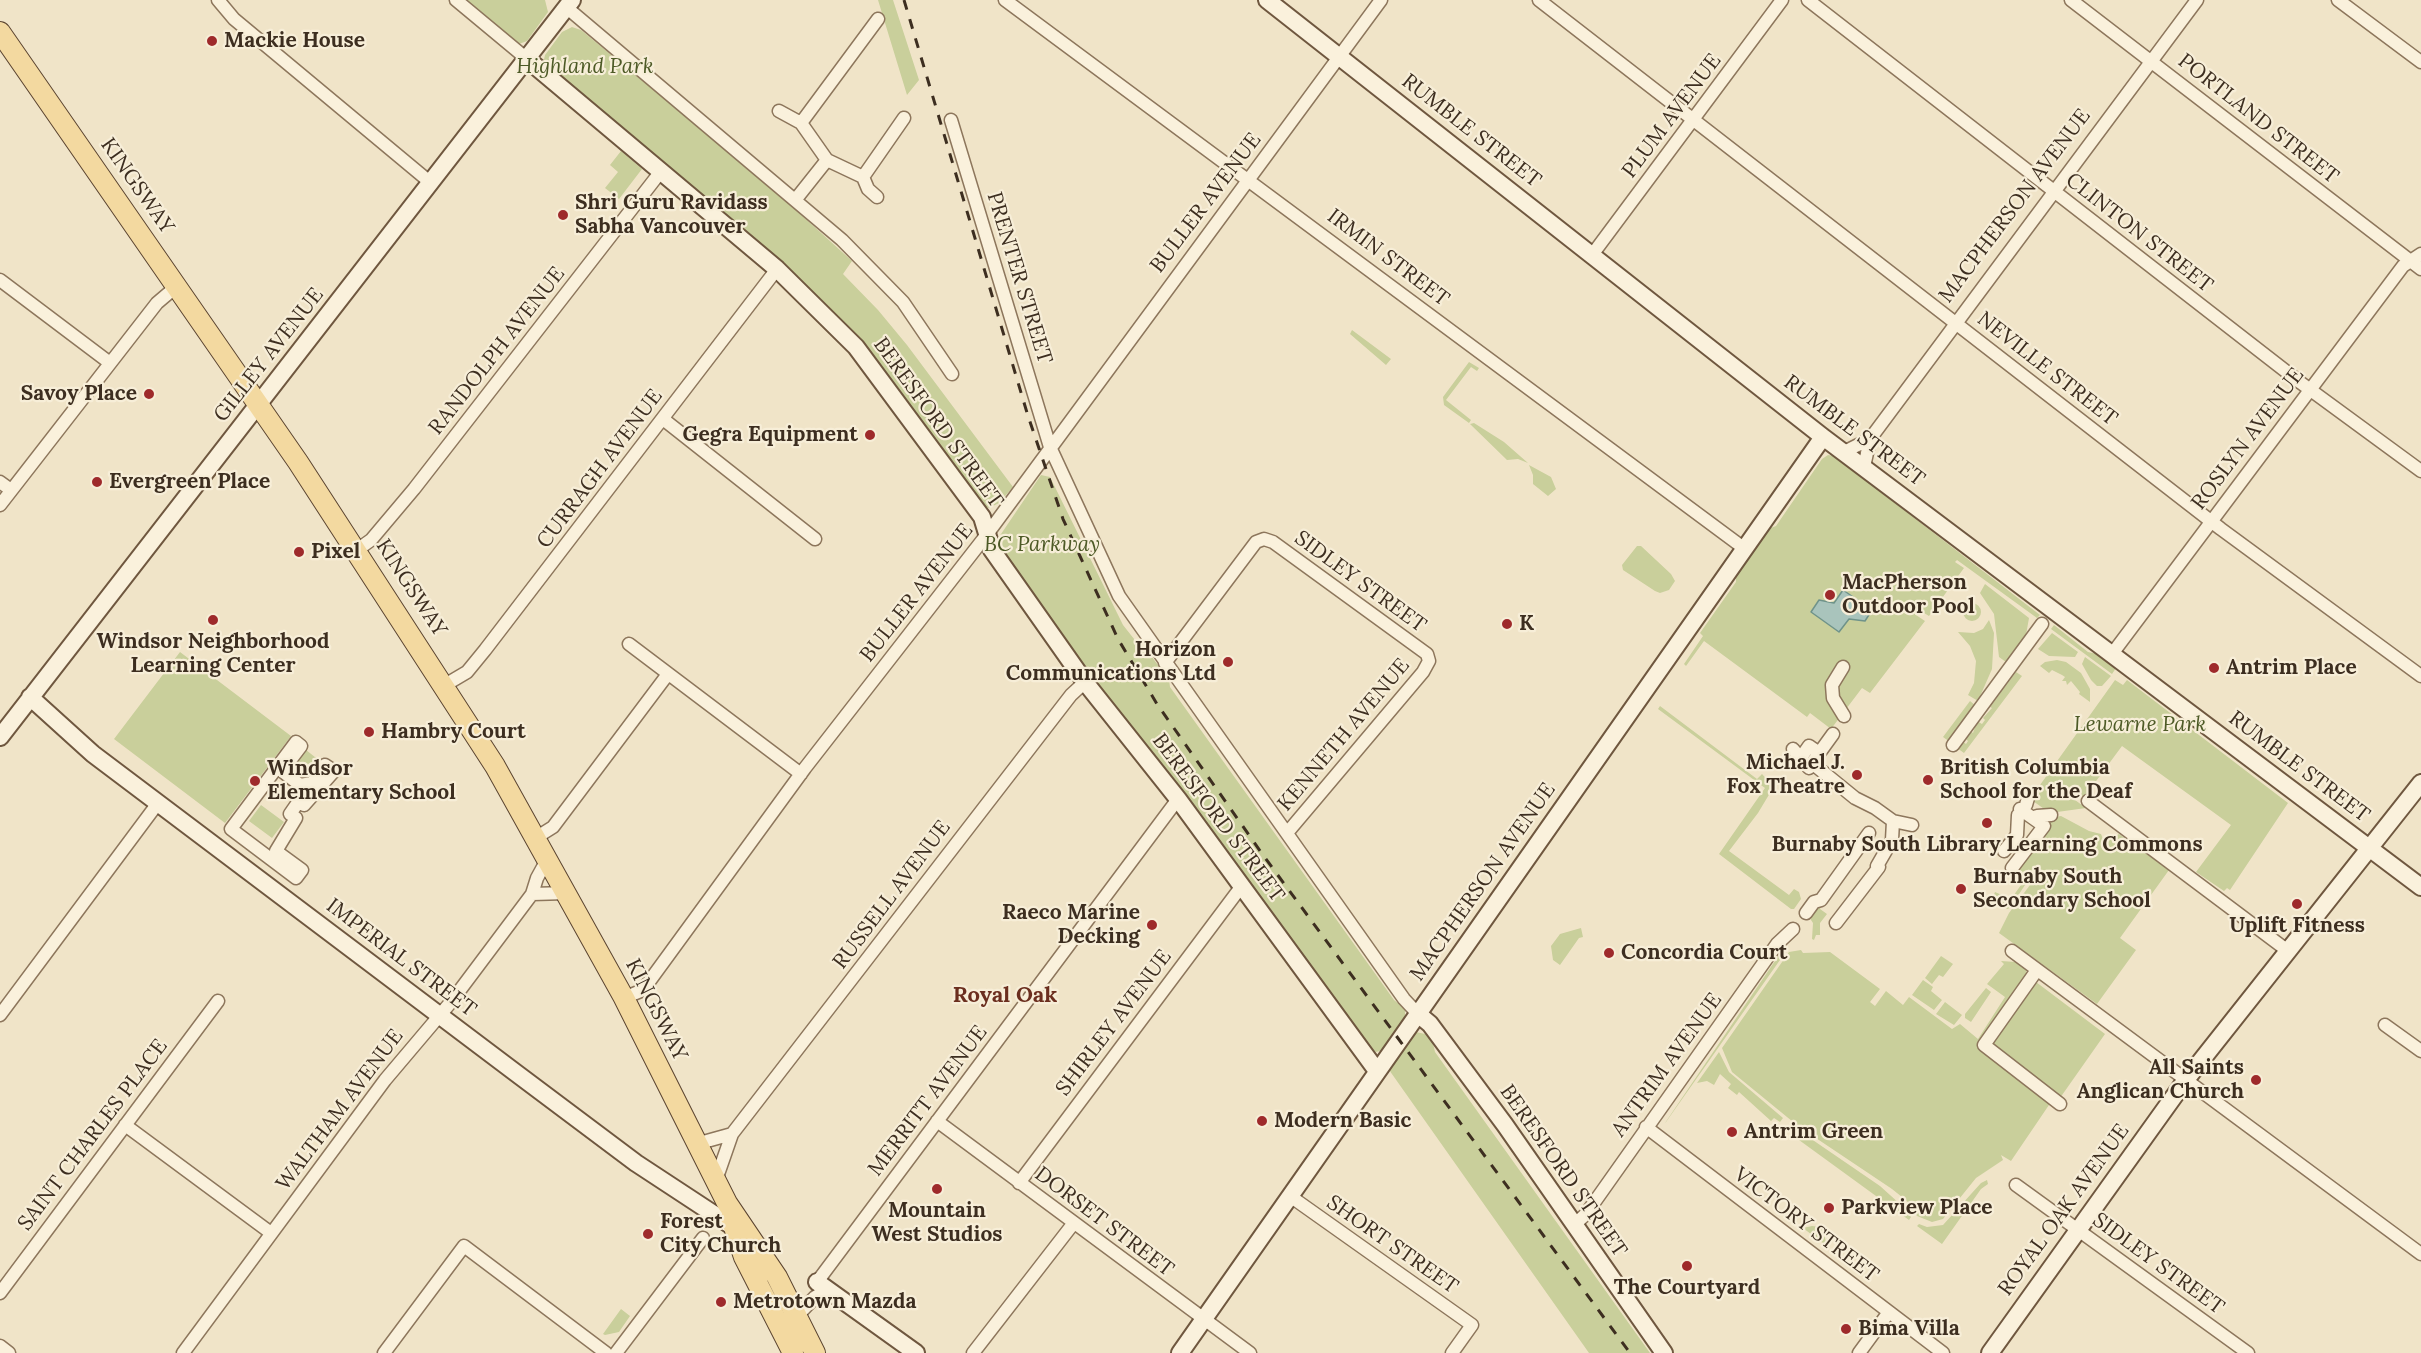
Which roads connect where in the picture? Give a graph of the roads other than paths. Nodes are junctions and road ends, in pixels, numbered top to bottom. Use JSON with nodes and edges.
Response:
{"nodes":[{"id":1,"x":218,"y":0,"type":"edge"},
{"id":2,"x":456,"y":0,"type":"edge"},
{"id":3,"x":1005,"y":0,"type":"edge"},
{"id":4,"x":1267,"y":0,"type":"edge"},
{"id":5,"x":1381,"y":0,"type":"edge"},
{"id":6,"x":1539,"y":0,"type":"edge"},
{"id":7,"x":1782,"y":0,"type":"edge"},
{"id":8,"x":1808,"y":0,"type":"edge"},
{"id":9,"x":2071,"y":0,"type":"edge"},
{"id":10,"x":2198,"y":0,"type":"edge"},
{"id":11,"x":2338,"y":0,"type":"edge"},
{"id":12,"x":566,"y":2,"type":"edge"},
{"id":13,"x":878,"y":19,"type":"dead end"},
{"id":14,"x":0,"y":32,"type":"edge"},
{"id":15,"x":1339,"y":57,"type":"junction"},
{"id":16,"x":527,"y":59,"type":"junction"},
{"id":17,"x":2150,"y":61,"type":"junction"},
{"id":18,"x":2421,"y":62,"type":"edge"},
{"id":19,"x":778,"y":111,"type":"dead end"},
{"id":20,"x":904,"y":118,"type":"dead end"},
{"id":21,"x":951,"y":120,"type":"dead end"},
{"id":22,"x":1693,"y":120,"type":"junction"},
{"id":23,"x":801,"y":123,"type":"junction"},
{"id":24,"x":826,"y":160,"type":"junction"},
{"id":25,"x":662,"y":170,"type":"junction"},
{"id":26,"x":863,"y":177,"type":"junction"},
{"id":27,"x":1248,"y":178,"type":"junction"},
{"id":28,"x":431,"y":183,"type":"junction"},
{"id":29,"x":2054,"y":192,"type":"junction"},
{"id":30,"x":877,"y":197,"type":"dead end"},
{"id":31,"x":796,"y":199,"type":"junction"},
{"id":32,"x":1592,"y":255,"type":"junction"},
{"id":33,"x":2418,"y":261,"type":"edge"},
{"id":34,"x":777,"y":269,"type":"junction"},
{"id":35,"x":0,"y":280,"type":"edge"},
{"id":36,"x":177,"y":286,"type":"junction"},
{"id":37,"x":1956,"y":323,"type":"junction"},
{"id":38,"x":110,"y":363,"type":"junction"},
{"id":39,"x":952,"y":374,"type":"dead end"},
{"id":40,"x":2309,"y":389,"type":"junction"},
{"id":41,"x":260,"y":405,"type":"junction"},
{"id":42,"x":663,"y":419,"type":"junction"},
{"id":43,"x":1823,"y":437,"type":"junction"},
{"id":44,"x":1870,"y":439,"type":"junction"},
{"id":45,"x":1050,"y":447,"type":"junction"},
{"id":46,"x":1844,"y":452,"type":"junction"},
{"id":47,"x":1864,"y":467,"type":"junction"},
{"id":48,"x":2421,"y":471,"type":"edge"},
{"id":49,"x":0,"y":482,"type":"edge"},
{"id":50,"x":11,"y":490,"type":"junction"},
{"id":51,"x":0,"y":505,"type":"edge"},
{"id":52,"x":2210,"y":521,"type":"junction"},
{"id":53,"x":988,"y":533,"type":"junction"},
{"id":54,"x":815,"y":539,"type":"dead end"},
{"id":55,"x":1745,"y":549,"type":"junction"},
{"id":56,"x":357,"y":550,"type":"junction"},
{"id":57,"x":2042,"y":624,"type":"dead end"},
{"id":58,"x":629,"y":644,"type":"dead end"},
{"id":59,"x":2112,"y":654,"type":"junction"},
{"id":60,"x":1429,"y":661,"type":"joint"},
{"id":61,"x":1165,"y":663,"type":"junction"},
{"id":62,"x":1843,"y":667,"type":"dead end"},
{"id":63,"x":668,"y":674,"type":"junction"},
{"id":64,"x":2421,"y":676,"type":"edge"},
{"id":65,"x":1085,"y":682,"type":"junction"},
{"id":66,"x":445,"y":685,"type":"junction"},
{"id":67,"x":30,"y":697,"type":"junction"},
{"id":68,"x":1845,"y":716,"type":"dead end"},
{"id":69,"x":1833,"y":734,"type":"dead end"},
{"id":70,"x":0,"y":737,"type":"edge"},
{"id":71,"x":1953,"y":745,"type":"dead end"},
{"id":72,"x":801,"y":774,"type":"junction"},
{"id":73,"x":2421,"y":783,"type":"edge"},
{"id":74,"x":1178,"y":799,"type":"junction"},
{"id":75,"x":2088,"y":801,"type":"dead end"},
{"id":76,"x":158,"y":803,"type":"junction"},
{"id":77,"x":2051,"y":815,"type":"dead end"},
{"id":78,"x":2035,"y":819,"type":"junction"},
{"id":79,"x":231,"y":829,"type":"joint"},
{"id":80,"x":1287,"y":833,"type":"junction"},
{"id":81,"x":1869,"y":833,"type":"dead end"},
{"id":82,"x":537,"y":837,"type":"junction"},
{"id":83,"x":2021,"y":846,"type":"junction"},
{"id":84,"x":2370,"y":849,"type":"junction"},
{"id":85,"x":548,"y":858,"type":"junction"},
{"id":86,"x":2012,"y":868,"type":"dead end"},
{"id":87,"x":2421,"y":886,"type":"edge"},
{"id":88,"x":1241,"y":887,"type":"junction"},
{"id":89,"x":567,"y":893,"type":"junction"},
{"id":90,"x":532,"y":894,"type":"junction"},
{"id":91,"x":1806,"y":913,"type":"dead end"},
{"id":92,"x":1836,"y":923,"type":"dead end"},
{"id":93,"x":1793,"y":929,"type":"dead end"},
{"id":94,"x":2012,"y":951,"type":"dead end"},
{"id":95,"x":2288,"y":951,"type":"junction"},
{"id":96,"x":2037,"y":970,"type":"junction"},
{"id":97,"x":624,"y":998,"type":"junction"},
{"id":98,"x":218,"y":1001,"type":"dead end"},
{"id":99,"x":1418,"y":1014,"type":"junction"},
{"id":100,"x":0,"y":1015,"type":"edge"},
{"id":101,"x":440,"y":1015,"type":"junction"},
{"id":102,"x":2385,"y":1025,"type":"dead end"},
{"id":103,"x":2421,"y":1051,"type":"edge"},
{"id":104,"x":1377,"y":1071,"type":"junction"},
{"id":105,"x":2185,"y":1081,"type":"junction"},
{"id":106,"x":2061,"y":1104,"type":"dead end"},
{"id":107,"x":937,"y":1121,"type":"junction"},
{"id":108,"x":125,"y":1125,"type":"junction"},
{"id":109,"x":1646,"y":1127,"type":"junction"},
{"id":110,"x":732,"y":1134,"type":"junction"},
{"id":111,"x":696,"y":1144,"type":"junction"},
{"id":112,"x":716,"y":1180,"type":"junction"},
{"id":113,"x":1019,"y":1183,"type":"junction"},
{"id":114,"x":2016,"y":1185,"type":"dead end"},
{"id":115,"x":1290,"y":1196,"type":"junction"},
{"id":116,"x":728,"y":1203,"type":"junction"},
{"id":117,"x":1073,"y":1224,"type":"junction"},
{"id":118,"x":1574,"y":1225,"type":"junction"},
{"id":119,"x":734,"y":1227,"type":"junction"},
{"id":120,"x":2077,"y":1230,"type":"junction"},
{"id":121,"x":271,"y":1233,"type":"junction"},
{"id":122,"x":703,"y":1238,"type":"dead end"},
{"id":123,"x":755,"y":1241,"type":"junction"},
{"id":124,"x":2421,"y":1254,"type":"edge"},
{"id":125,"x":823,"y":1285,"type":"junction"},
{"id":126,"x":0,"y":1293,"type":"edge"},
{"id":127,"x":1889,"y":1312,"type":"junction"},
{"id":128,"x":797,"y":1316,"type":"junction"},
{"id":129,"x":1203,"y":1320,"type":"junction"},
{"id":130,"x":0,"y":1346,"type":"edge"},
{"id":131,"x":9,"y":1353,"type":"edge"},
{"id":132,"x":183,"y":1353,"type":"edge"},
{"id":133,"x":384,"y":1353,"type":"edge"},
{"id":134,"x":606,"y":1353,"type":"edge"},
{"id":135,"x":616,"y":1353,"type":"edge"},
{"id":136,"x":793,"y":1353,"type":"edge"},
{"id":137,"x":816,"y":1353,"type":"edge"},
{"id":138,"x":916,"y":1353,"type":"edge"},
{"id":139,"x":973,"y":1353,"type":"edge"},
{"id":140,"x":1180,"y":1353,"type":"edge"},
{"id":141,"x":1250,"y":1353,"type":"edge"},
{"id":142,"x":1452,"y":1353,"type":"edge"},
{"id":143,"x":1664,"y":1353,"type":"edge"},
{"id":144,"x":1859,"y":1353,"type":"edge"},
{"id":145,"x":1943,"y":1353,"type":"edge"},
{"id":146,"x":1989,"y":1353,"type":"edge"},
{"id":147,"x":2248,"y":1353,"type":"edge"}],
"edges":[{"from":1,"to":28,"type":"street"},
{"from":2,"to":16,"type":"street","name":"BERESFORD STREET"},
{"from":3,"to":27,"type":"street","name":"IRMIN STREET"},
{"from":4,"to":15,"type":"street","name":"RUMBLE STREET"},
{"from":5,"to":15,"type":"street","name":"BULLER AVENUE"},
{"from":6,"to":22,"type":"street","name":"NEVILLE STREET"},
{"from":7,"to":22,"type":"street","name":"PLUM AVENUE"},
{"from":8,"to":29,"type":"street","name":"CLINTON STREET"},
{"from":9,"to":17,"type":"street","name":"PORTLAND STREET"},
{"from":10,"to":17,"type":"street","name":"MACPHERSON AVENUE"},
{"from":11,"to":18,"type":"street"},
{"from":12,"to":16,"type":"street","name":"GILLEY AVENUE"},
{"from":12,"to":31,"type":"street","name":"BERESFORD STREET"},
{"from":13,"to":23,"type":"street"},
{"from":14,"to":36,"type":"main road","name":"KINGSWAY"},
{"from":15,"to":27,"type":"street","name":"BULLER AVENUE"},
{"from":15,"to":32,"type":"street","name":"RUMBLE STREET"},
{"from":16,"to":25,"type":"street","name":"BERESFORD STREET"},
{"from":16,"to":28,"type":"street","name":"GILLEY AVENUE"},
{"from":17,"to":29,"type":"street","name":"MACPHERSON AVENUE"},
{"from":17,"to":33,"type":"street","name":"PORTLAND STREET"},
{"from":19,"to":23,"type":"street"},
{"from":20,"to":26,"type":"street"},
{"from":21,"to":45,"type":"street","name":"PRENTER STREET"},
{"from":22,"to":32,"type":"street","name":"PLUM AVENUE"},
{"from":22,"to":37,"type":"street","name":"NEVILLE STREET"},
{"from":23,"to":24,"type":"street"},
{"from":24,"to":26,"type":"street"},
{"from":24,"to":31,"type":"street"},
{"from":25,"to":34,"type":"street","name":"BERESFORD STREET"},
{"from":25,"to":56,"type":"street","name":"RANDOLPH AVENUE"},
{"from":26,"to":30,"type":"street"},
{"from":27,"to":45,"type":"street","name":"BULLER AVENUE"},
{"from":27,"to":55,"type":"street","name":"IRMIN STREET"},
{"from":28,"to":41,"type":"street","name":"GILLEY AVENUE"},
{"from":29,"to":37,"type":"street","name":"MACPHERSON AVENUE"},
{"from":29,"to":40,"type":"street","name":"CLINTON STREET"},
{"from":31,"to":39,"type":"street","name":"BERESFORD STREET"},
{"from":32,"to":43,"type":"street","name":"RUMBLE STREET"},
{"from":33,"to":40,"type":"street","name":"ROSLYN AVENUE"},
{"from":34,"to":42,"type":"street","name":"CURRAGH AVENUE"},
{"from":34,"to":53,"type":"street","name":"BERESFORD STREET"},
{"from":35,"to":38,"type":"street"},
{"from":36,"to":38,"type":"street"},
{"from":36,"to":41,"type":"main road","name":"KINGSWAY"},
{"from":37,"to":44,"type":"street","name":"MACPHERSON AVENUE"},
{"from":37,"to":52,"type":"street","name":"NEVILLE STREET"},
{"from":38,"to":50,"type":"street"},
{"from":40,"to":48,"type":"street","name":"CLINTON STREET"},
{"from":40,"to":52,"type":"street","name":"ROSLYN AVENUE"},
{"from":41,"to":56,"type":"main road","name":"KINGSWAY"},
{"from":41,"to":67,"type":"street","name":"GILLEY AVENUE"},
{"from":42,"to":54,"type":"street"},
{"from":42,"to":66,"type":"street","name":"CURRAGH AVENUE"},
{"from":43,"to":46,"type":"street","name":"RUMBLE STREET"},
{"from":43,"to":55,"type":"street","name":"MACPHERSON AVENUE"},
{"from":44,"to":46,"type":"street","name":"MACPHERSON AVENUE"},
{"from":44,"to":47,"type":"street","name":"MACPHERSON AVENUE"},
{"from":45,"to":53,"type":"street","name":"BULLER AVENUE"},
{"from":45,"to":61,"type":"street","name":"BERESFORD STREET"},
{"from":46,"to":47,"type":"street","name":"RUMBLE STREET"},
{"from":47,"to":59,"type":"street","name":"RUMBLE STREET"},
{"from":49,"to":50,"type":"street"},
{"from":50,"to":51,"type":"street"},
{"from":52,"to":59,"type":"street","name":"ROSLYN AVENUE"},
{"from":52,"to":64,"type":"street","name":"NEVILLE STREET"},
{"from":53,"to":65,"type":"street","name":"BERESFORD STREET"},
{"from":53,"to":72,"type":"street","name":"BULLER AVENUE"},
{"from":55,"to":99,"type":"street","name":"MACPHERSON AVENUE"},
{"from":56,"to":66,"type":"main road","name":"KINGSWAY"},
{"from":57,"to":71,"type":"street"},
{"from":58,"to":63,"type":"street"},
{"from":59,"to":84,"type":"street","name":"RUMBLE STREET"},
{"from":60,"to":61,"type":"street","name":"SIDLEY STREET"},
{"from":60,"to":80,"type":"street","name":"KENNETH AVENUE"},
{"from":61,"to":80,"type":"street","name":"BERESFORD STREET"},
{"from":62,"to":68,"type":"street"},
{"from":63,"to":72,"type":"street"},
{"from":63,"to":82,"type":"street"},
{"from":65,"to":74,"type":"street","name":"BERESFORD STREET"},
{"from":65,"to":110,"type":"street","name":"RUSSELL AVENUE"},
{"from":66,"to":82,"type":"main road","name":"KINGSWAY"},
{"from":67,"to":70,"type":"street","name":"GILLEY AVENUE"},
{"from":67,"to":76,"type":"street","name":"IMPERIAL STREET"},
{"from":69,"to":92,"type":"street"},
{"from":72,"to":97,"type":"street","name":"BULLER AVENUE"},
{"from":73,"to":84,"type":"street","name":"ROYAL OAK AVENUE"},
{"from":74,"to":88,"type":"street","name":"BERESFORD STREET"},
{"from":74,"to":107,"type":"street","name":"MERRITT AVENUE"},
{"from":75,"to":95,"type":"street"},
{"from":76,"to":100,"type":"street"},
{"from":76,"to":101,"type":"street","name":"IMPERIAL STREET"},
{"from":77,"to":78,"type":"street"},
{"from":78,"to":83,"type":"street"},
{"from":78,"to":83,"type":"street"},
{"from":79,"to":79,"type":"street"},
{"from":80,"to":99,"type":"street","name":"BERESFORD STREET"},
{"from":81,"to":91,"type":"street"},
{"from":82,"to":85,"type":"main road","name":"KINGSWAY"},
{"from":83,"to":86,"type":"street"},
{"from":84,"to":87,"type":"street","name":"RUMBLE STREET"},
{"from":84,"to":95,"type":"street","name":"ROYAL OAK AVENUE"},
{"from":85,"to":89,"type":"main road","name":"KINGSWAY"},
{"from":85,"to":90,"type":"street","name":"WALTHAM AVENUE"},
{"from":88,"to":104,"type":"street","name":"BERESFORD STREET"},
{"from":88,"to":113,"type":"street","name":"SHIRLEY AVENUE"},
{"from":89,"to":90,"type":"street"},
{"from":89,"to":97,"type":"main road","name":"KINGSWAY"},
{"from":90,"to":101,"type":"street","name":"WALTHAM AVENUE"},
{"from":93,"to":109,"type":"street","name":"ANTRIM AVENUE"},
{"from":94,"to":96,"type":"street"},
{"from":95,"to":105,"type":"street","name":"ROYAL OAK AVENUE"},
{"from":96,"to":105,"type":"street"},
{"from":96,"to":106,"type":"street"},
{"from":97,"to":111,"type":"main road","name":"KINGSWAY"},
{"from":98,"to":108,"type":"street","name":"SAINT CHARLES PLACE"},
{"from":99,"to":104,"type":"street","name":"MACPHERSON AVENUE"},
{"from":99,"to":118,"type":"street","name":"BERESFORD STREET"},
{"from":101,"to":119,"type":"street","name":"IMPERIAL STREET"},
{"from":101,"to":121,"type":"street","name":"WALTHAM AVENUE"},
{"from":102,"to":103,"type":"street"},
{"from":104,"to":115,"type":"street","name":"MACPHERSON AVENUE"},
{"from":105,"to":120,"type":"street","name":"ROYAL OAK AVENUE"},
{"from":105,"to":124,"type":"street"},
{"from":107,"to":113,"type":"street","name":"DORSET STREET"},
{"from":107,"to":125,"type":"street","name":"MERRITT AVENUE"},
{"from":108,"to":121,"type":"street"},
{"from":108,"to":126,"type":"street","name":"SAINT CHARLES PLACE"},
{"from":109,"to":118,"type":"street","name":"ANTRIM AVENUE"},
{"from":109,"to":127,"type":"street","name":"VICTORY STREET"},
{"from":110,"to":111,"type":"street"},
{"from":110,"to":112,"type":"street","name":"RUSSELL AVENUE"},
{"from":111,"to":112,"type":"main road","name":"KINGSWAY"},
{"from":112,"to":116,"type":"main road","name":"KINGSWAY"},
{"from":113,"to":117,"type":"street","name":"DORSET STREET"},
{"from":114,"to":120,"type":"street","name":"SIDLEY STREET"},
{"from":115,"to":129,"type":"street","name":"MACPHERSON AVENUE"},
{"from":115,"to":142,"type":"street","name":"SHORT STREET"},
{"from":116,"to":119,"type":"main road","name":"KINGSWAY"},
{"from":116,"to":123,"type":"main road","name":"KINGSWAY"},
{"from":117,"to":129,"type":"street","name":"DORSET STREET"},
{"from":117,"to":139,"type":"street"},
{"from":118,"to":143,"type":"street","name":"BERESFORD STREET"},
{"from":119,"to":123,"type":"street","name":"IMPERIAL STREET"},
{"from":119,"to":136,"type":"main road","name":"KINGSWAY"},
{"from":120,"to":146,"type":"street","name":"ROYAL OAK AVENUE"},
{"from":120,"to":147,"type":"street","name":"SIDLEY STREET"},
{"from":121,"to":132,"type":"street","name":"WALTHAM AVENUE"},
{"from":122,"to":135,"type":"street"},
{"from":123,"to":128,"type":"main road","name":"KINGSWAY"},
{"from":125,"to":128,"type":"street","name":"MERRITT AVENUE"},
{"from":125,"to":138,"type":"street"},
{"from":127,"to":144,"type":"street"},
{"from":127,"to":145,"type":"street","name":"VICTORY STREET"},
{"from":128,"to":137,"type":"main road","name":"KINGSWAY"},
{"from":129,"to":140,"type":"street","name":"MACPHERSON AVENUE"},
{"from":129,"to":141,"type":"street","name":"DORSET STREET"},
{"from":130,"to":131,"type":"street"},
{"from":133,"to":134,"type":"street"}]}
